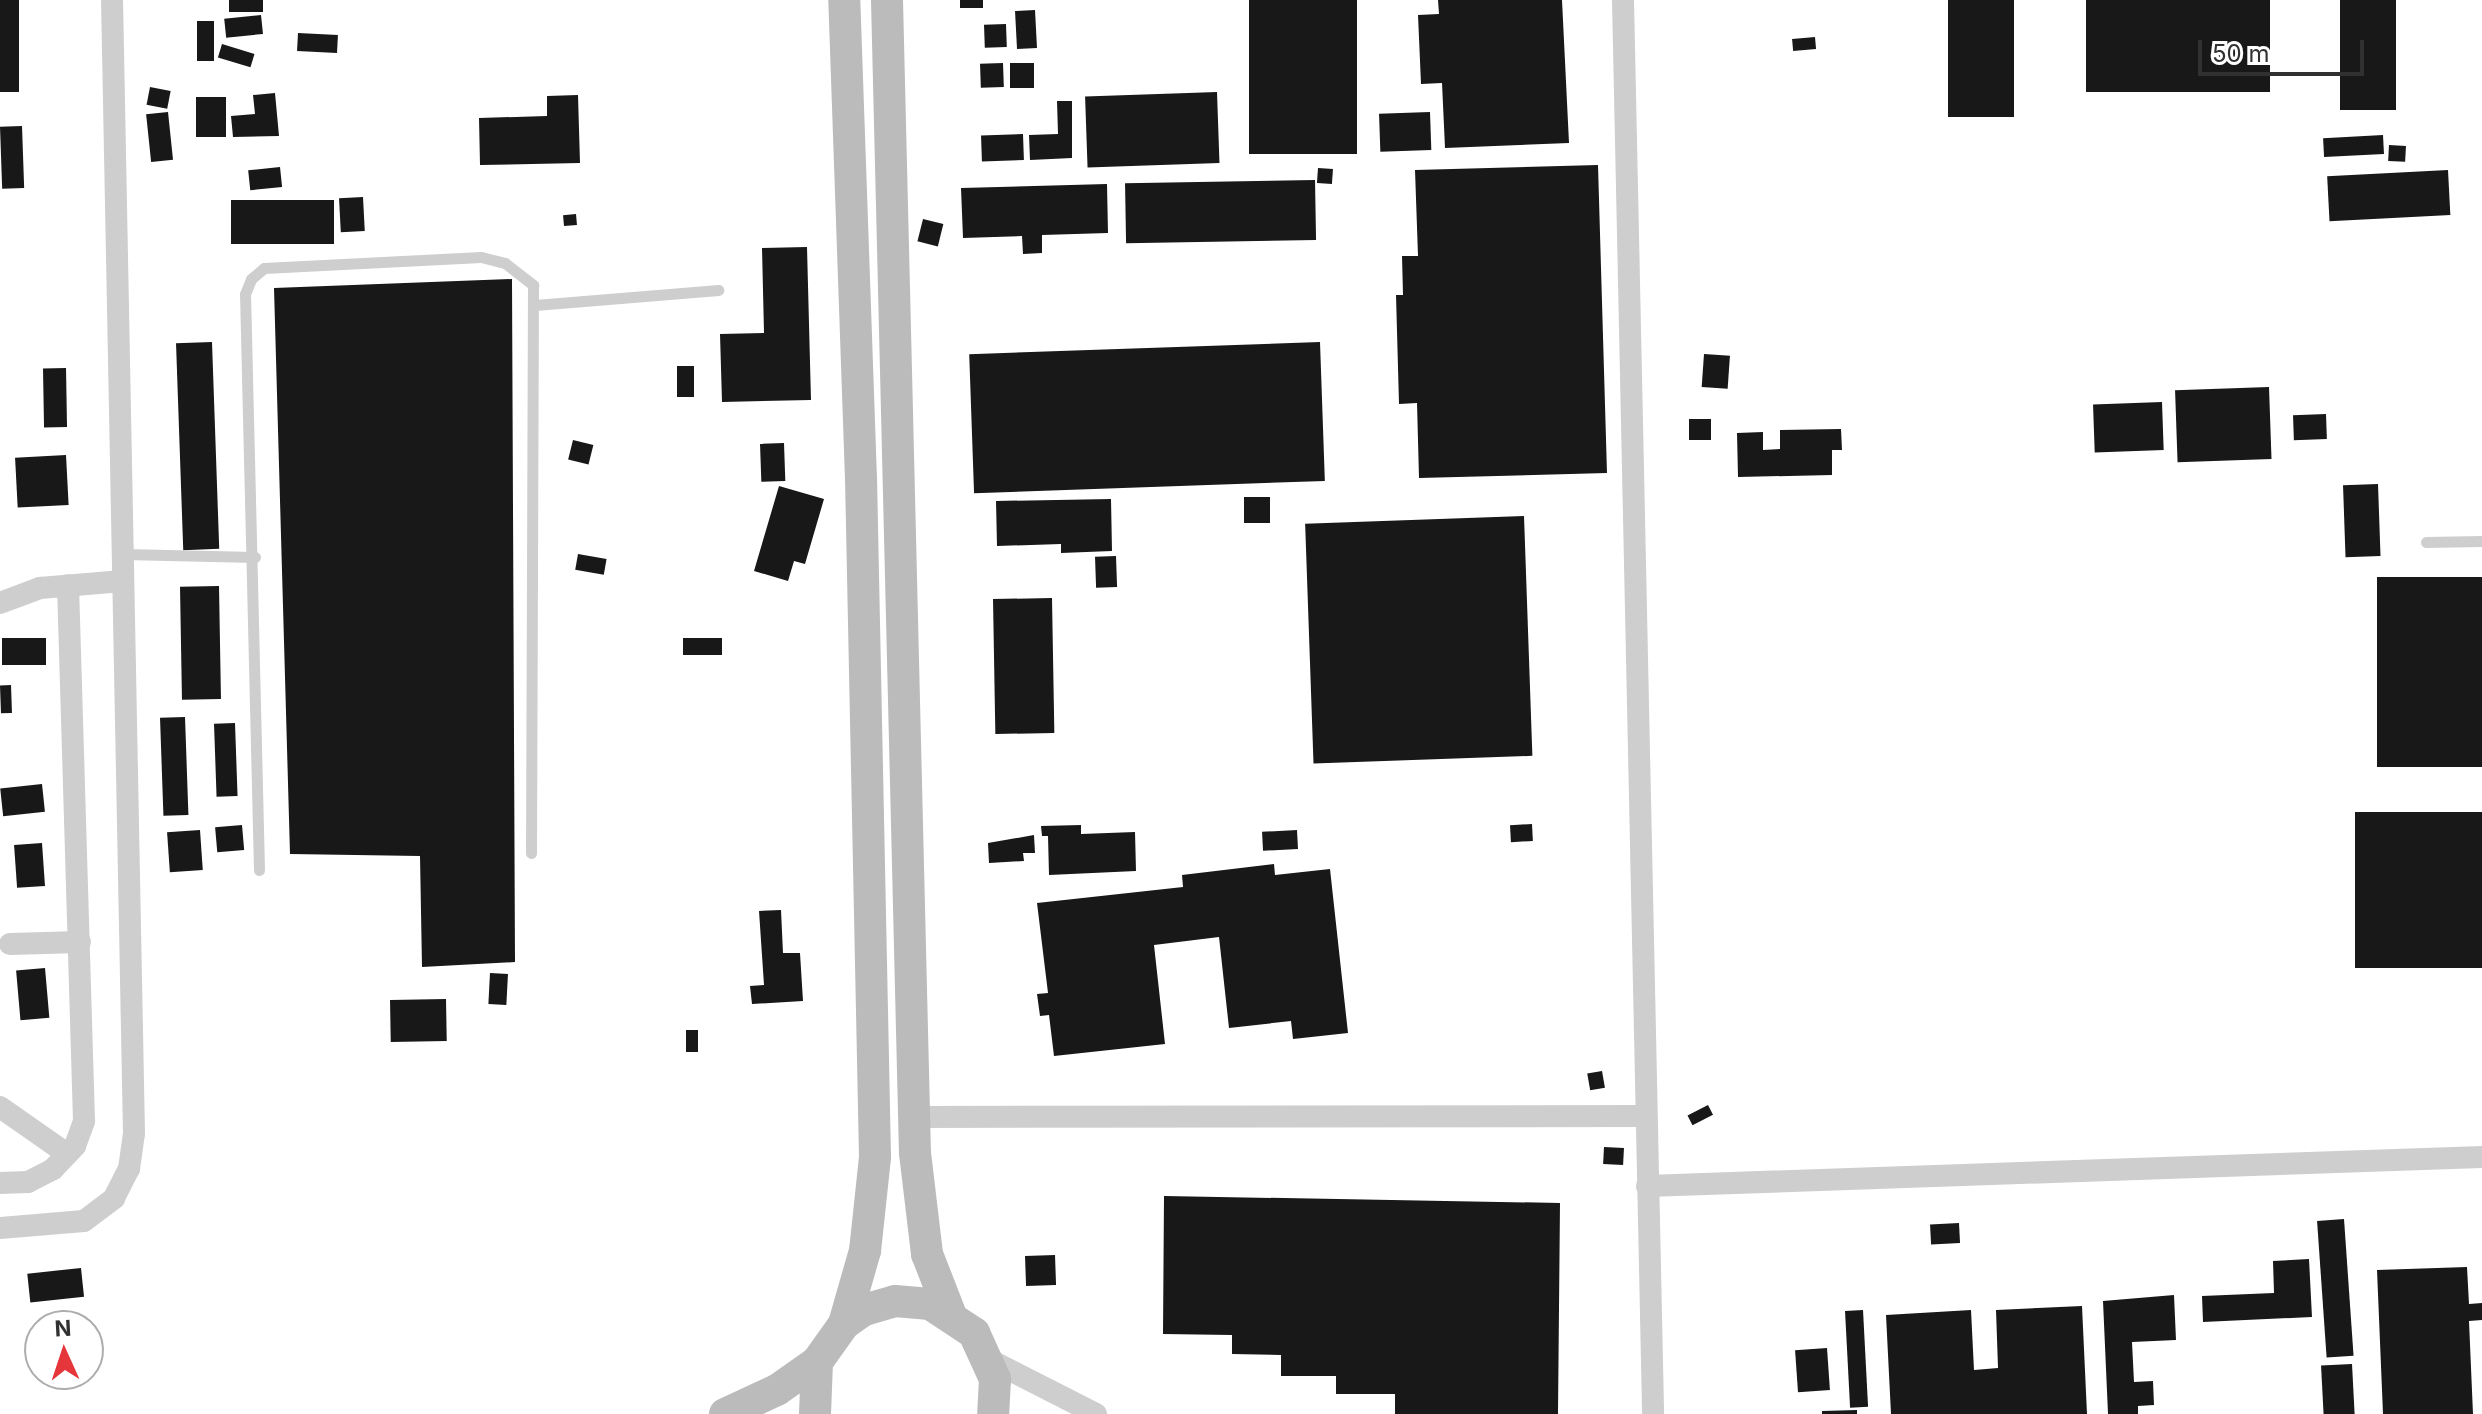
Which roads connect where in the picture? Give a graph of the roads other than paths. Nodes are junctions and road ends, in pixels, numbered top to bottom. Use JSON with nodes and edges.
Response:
{"nodes":[{"id":1,"x":112,"y":0,"type":"edge"},
{"id":2,"x":844,"y":0,"type":"edge"},
{"id":3,"x":887,"y":0,"type":"edge"},
{"id":4,"x":1623,"y":0,"type":"edge"},
{"id":5,"x":718,"y":290,"type":"dead end"},
{"id":6,"x":535,"y":305,"type":"junction"},
{"id":7,"x":2482,"y":541,"type":"edge"},
{"id":8,"x":2426,"y":542,"type":"dead end"},
{"id":9,"x":123,"y":554,"type":"junction"},
{"id":10,"x":255,"y":557,"type":"junction"},
{"id":11,"x":123,"y":581,"type":"junction"},
{"id":12,"x":68,"y":585,"type":"junction"},
{"id":13,"x":0,"y":603,"type":"edge"},
{"id":14,"x":531,"y":853,"type":"dead end"},
{"id":15,"x":259,"y":870,"type":"dead end"},
{"id":16,"x":80,"y":942,"type":"junction"},
{"id":17,"x":10,"y":944,"type":"dead end"},
{"id":18,"x":0,"y":1107,"type":"edge"},
{"id":19,"x":1645,"y":1116,"type":"junction"},
{"id":20,"x":913,"y":1117,"type":"junction"},
{"id":21,"x":67,"y":1154,"type":"junction"},
{"id":22,"x":2482,"y":1157,"type":"edge"},
{"id":23,"x":0,"y":1183,"type":"edge"},
{"id":24,"x":1647,"y":1186,"type":"junction"},
{"id":25,"x":0,"y":1228,"type":"edge"},
{"id":26,"x":950,"y":1313,"type":"junction"},
{"id":27,"x":844,"y":1324,"type":"junction"},
{"id":28,"x":990,"y":1360,"type":"junction"},
{"id":29,"x":817,"y":1362,"type":"junction"},
{"id":30,"x":725,"y":1414,"type":"edge"},
{"id":31,"x":815,"y":1414,"type":"edge"},
{"id":32,"x":993,"y":1414,"type":"edge"},
{"id":33,"x":1096,"y":1414,"type":"edge"},
{"id":34,"x":1653,"y":1414,"type":"edge"}],
"edges":[{"from":1,"to":9,"type":"street"},
{"from":2,"to":27,"type":"street"},
{"from":3,"to":20,"type":"street"},
{"from":4,"to":19,"type":"street"},
{"from":5,"to":6,"type":"lane"},
{"from":6,"to":10,"type":"lane"},
{"from":6,"to":14,"type":"lane"},
{"from":7,"to":8,"type":"lane"},
{"from":9,"to":10,"type":"lane"},
{"from":9,"to":11,"type":"street"},
{"from":10,"to":15,"type":"lane"},
{"from":11,"to":12,"type":"street"},
{"from":11,"to":25,"type":"street"},
{"from":12,"to":13,"type":"street"},
{"from":12,"to":16,"type":"street"},
{"from":16,"to":17,"type":"street"},
{"from":16,"to":21,"type":"street"},
{"from":18,"to":21,"type":"street"},
{"from":19,"to":20,"type":"street"},
{"from":19,"to":24,"type":"street"},
{"from":20,"to":26,"type":"street"},
{"from":21,"to":23,"type":"street"},
{"from":22,"to":24,"type":"street"},
{"from":24,"to":34,"type":"street"},
{"from":26,"to":27,"type":"street"},
{"from":26,"to":28,"type":"street"},
{"from":27,"to":29,"type":"street"},
{"from":28,"to":32,"type":"street"},
{"from":28,"to":33,"type":"street"},
{"from":29,"to":30,"type":"street"},
{"from":29,"to":31,"type":"street"}]}
